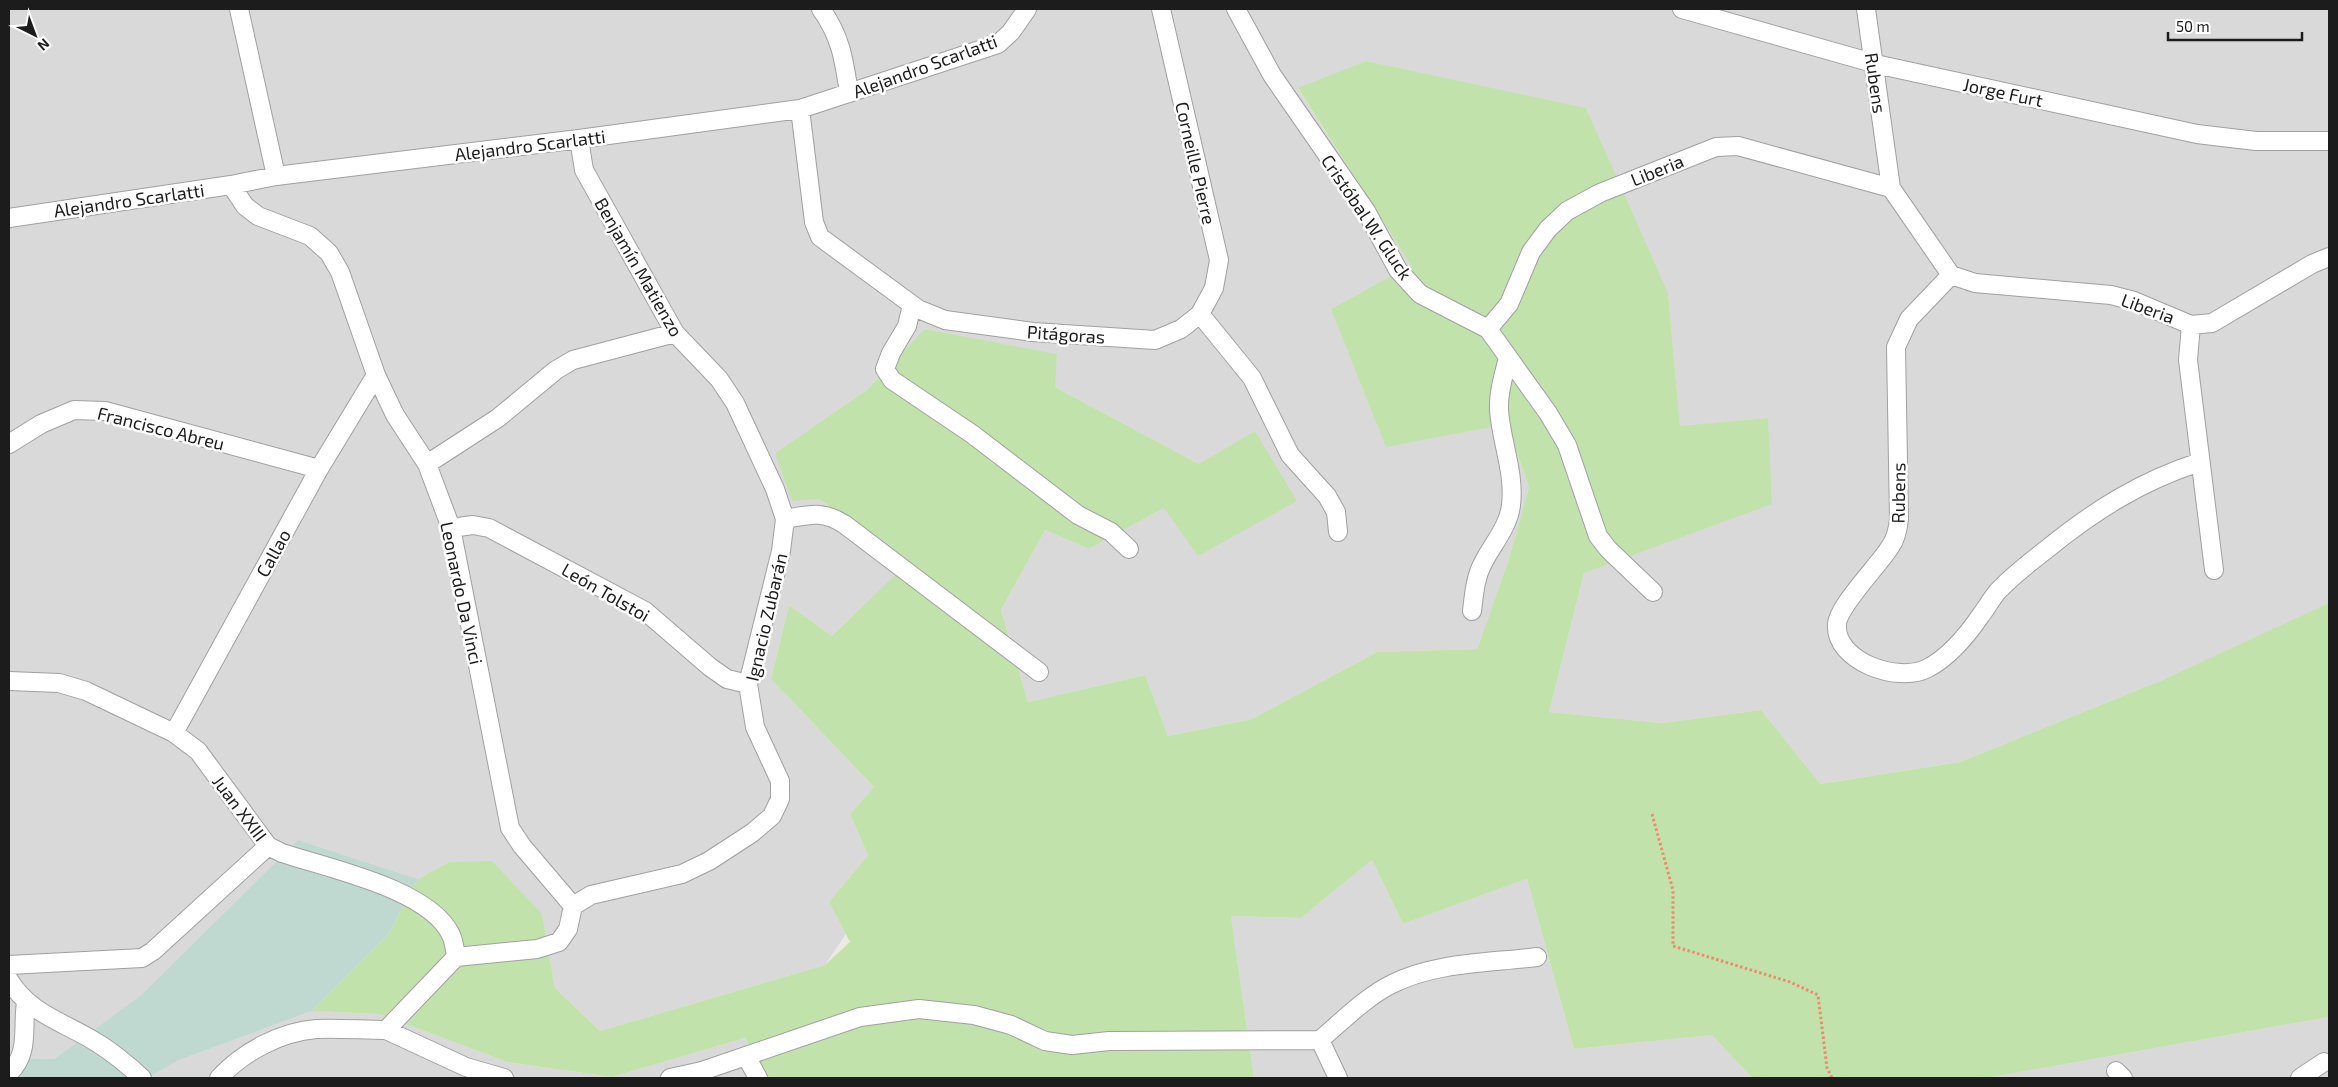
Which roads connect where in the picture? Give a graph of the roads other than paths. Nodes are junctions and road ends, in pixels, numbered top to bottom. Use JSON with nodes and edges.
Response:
{"nodes":[{"id":1,"x":239,"y":9,"type":"edge"},
{"id":2,"x":821,"y":9,"type":"edge"},
{"id":3,"x":1027,"y":9,"type":"edge"},
{"id":4,"x":1161,"y":9,"type":"edge"},
{"id":5,"x":1236,"y":9,"type":"edge"},
{"id":6,"x":1682,"y":9,"type":"edge"},
{"id":7,"x":1866,"y":9,"type":"edge"},
{"id":8,"x":1873,"y":63,"type":"junction"},
{"id":9,"x":849,"y":94,"type":"junction"},
{"id":10,"x":800,"y":109,"type":"junction"},
{"id":11,"x":579,"y":140,"type":"junction"},
{"id":12,"x":2329,"y":141,"type":"edge"},
{"id":13,"x":276,"y":176,"type":"junction"},
{"id":14,"x":231,"y":184,"type":"junction"},
{"id":15,"x":1890,"y":188,"type":"junction"},
{"id":16,"x":9,"y":218,"type":"edge"},
{"id":17,"x":2329,"y":257,"type":"edge"},
{"id":18,"x":1951,"y":275,"type":"junction"},
{"id":19,"x":912,"y":305,"type":"junction"},
{"id":20,"x":1200,"y":314,"type":"junction"},
{"id":21,"x":2192,"y":325,"type":"junction"},
{"id":22,"x":1488,"y":330,"type":"junction"},
{"id":23,"x":676,"y":333,"type":"junction"},
{"id":24,"x":1508,"y":358,"type":"junction"},
{"id":25,"x":376,"y":375,"type":"junction"},
{"id":26,"x":9,"y":444,"type":"edge"},
{"id":27,"x":2200,"y":462,"type":"junction"},
{"id":28,"x":427,"y":464,"type":"junction"},
{"id":29,"x":319,"y":469,"type":"junction"},
{"id":30,"x":775,"y":489,"type":"joint"},
{"id":31,"x":785,"y":519,"type":"junction"},
{"id":32,"x":451,"y":528,"type":"junction"},
{"id":33,"x":1338,"y":532,"type":"dead end"},
{"id":34,"x":1128,"y":549,"type":"dead end"},
{"id":35,"x":2214,"y":570,"type":"dead end"},
{"id":36,"x":1653,"y":592,"type":"dead end"},
{"id":37,"x":1472,"y":611,"type":"dead end"},
{"id":38,"x":1039,"y":672,"type":"dead end"},
{"id":39,"x":9,"y":681,"type":"edge"},
{"id":40,"x":748,"y":684,"type":"junction"},
{"id":41,"x":174,"y":733,"type":"junction"},
{"id":42,"x":268,"y":846,"type":"junction"},
{"id":43,"x":573,"y":906,"type":"junction"},
{"id":44,"x":456,"y":957,"type":"junction"},
{"id":45,"x":1537,"y":957,"type":"dead end"},
{"id":46,"x":9,"y":964,"type":"edge"},
{"id":47,"x":9,"y":980,"type":"edge"},
{"id":48,"x":26,"y":1002,"type":"junction"},
{"id":49,"x":386,"y":1030,"type":"junction"},
{"id":50,"x":1320,"y":1040,"type":"junction"},
{"id":51,"x":746,"y":1056,"type":"junction"},
{"id":52,"x":2324,"y":1062,"type":"dead end"},
{"id":53,"x":9,"y":1073,"type":"edge"},
{"id":54,"x":142,"y":1078,"type":"edge"},
{"id":55,"x":219,"y":1078,"type":"edge"},
{"id":56,"x":504,"y":1078,"type":"edge"},
{"id":57,"x":670,"y":1078,"type":"edge"},
{"id":58,"x":758,"y":1078,"type":"edge"},
{"id":59,"x":1338,"y":1078,"type":"edge"},
{"id":60,"x":2300,"y":1078,"type":"edge"}],
"edges":[{"from":1,"to":13,"type":"street"},
{"from":2,"to":9,"type":"street"},
{"from":3,"to":9,"type":"street","name":"Alejandro Scarlatti"},
{"from":4,"to":20,"type":"street","name":"Corneille Pierre"},
{"from":5,"to":22,"type":"street","name":"Cristóbal W. Gluck"},
{"from":6,"to":8,"type":"street","name":"Jorge Furt"},
{"from":7,"to":8,"type":"street","name":"Rubens"},
{"from":8,"to":12,"type":"street","name":"Jorge Furt"},
{"from":8,"to":15,"type":"street","name":"Rubens"},
{"from":9,"to":10,"type":"street","name":"Alejandro Scarlatti"},
{"from":10,"to":11,"type":"street","name":"Alejandro Scarlatti"},
{"from":10,"to":19,"type":"street","name":"Pitágoras"},
{"from":11,"to":13,"type":"street","name":"Alejandro Scarlatti"},
{"from":11,"to":23,"type":"street","name":"Benjamín Matienzo"},
{"from":13,"to":14,"type":"street","name":"Alejandro Scarlatti"},
{"from":14,"to":16,"type":"street","name":"Alejandro Scarlatti"},
{"from":14,"to":25,"type":"street","name":"Leonardo Da Vinci"},
{"from":15,"to":18,"type":"street","name":"Rubens"},
{"from":15,"to":22,"type":"street","name":"Liberia"},
{"from":17,"to":21,"type":"street","name":"Liberia"},
{"from":18,"to":21,"type":"street","name":"Liberia"},
{"from":18,"to":27,"type":"street","name":"Rubens"},
{"from":19,"to":20,"type":"street","name":"Pitágoras"},
{"from":19,"to":34,"type":"street"},
{"from":20,"to":33,"type":"street"},
{"from":21,"to":27,"type":"street"},
{"from":22,"to":24,"type":"street","name":"Cristóbal W. Gluck"},
{"from":23,"to":28,"type":"street"},
{"from":23,"to":30,"type":"street","name":"Benjamín Matienzo"},
{"from":24,"to":36,"type":"street","name":"Cristóbal W. Gluck"},
{"from":24,"to":37,"type":"street"},
{"from":25,"to":28,"type":"street","name":"Leonardo Da Vinci"},
{"from":25,"to":29,"type":"street","name":"Callao"},
{"from":26,"to":29,"type":"street","name":"Francisco Abreu"},
{"from":27,"to":35,"type":"street"},
{"from":28,"to":32,"type":"street","name":"Leonardo Da Vinci"},
{"from":29,"to":41,"type":"street","name":"Callao"},
{"from":30,"to":31,"type":"street","name":"Ignacio Zubarán"},
{"from":31,"to":38,"type":"street"},
{"from":31,"to":40,"type":"street","name":"Ignacio Zubarán"},
{"from":32,"to":40,"type":"street","name":"León Tolstoi"},
{"from":32,"to":43,"type":"street","name":"Leonardo Da Vinci"},
{"from":39,"to":41,"type":"street","name":"Juan XXIII"},
{"from":40,"to":43,"type":"street","name":"Ignacio Zubarán"},
{"from":41,"to":42,"type":"street","name":"Juan XXIII"},
{"from":42,"to":44,"type":"street","name":"Juan XXIII"},
{"from":42,"to":46,"type":"street"},
{"from":43,"to":44,"type":"street"},
{"from":44,"to":49,"type":"street"},
{"from":45,"to":50,"type":"street"},
{"from":47,"to":48,"type":"street"},
{"from":48,"to":53,"type":"street"},
{"from":48,"to":54,"type":"street"},
{"from":49,"to":55,"type":"street"},
{"from":49,"to":56,"type":"street"},
{"from":50,"to":51,"type":"street"},
{"from":50,"to":59,"type":"street"},
{"from":51,"to":57,"type":"street"},
{"from":51,"to":58,"type":"street"},
{"from":52,"to":60,"type":"street"}]}
